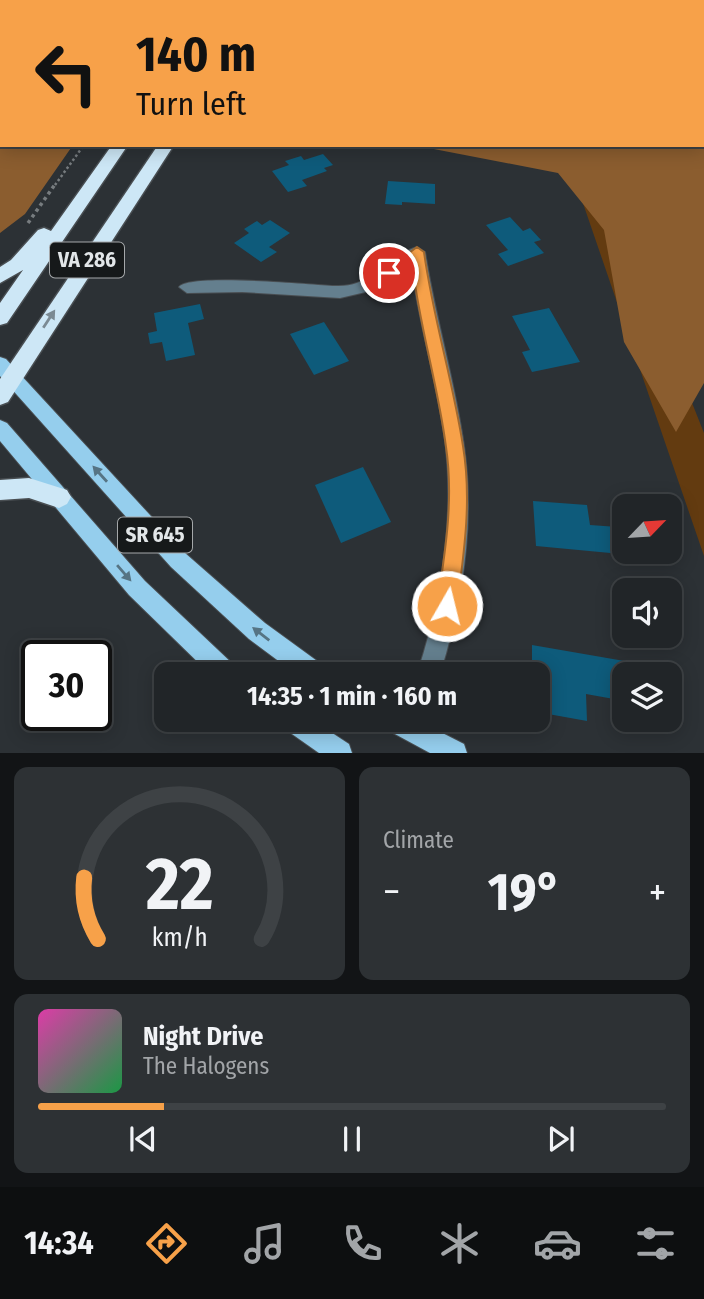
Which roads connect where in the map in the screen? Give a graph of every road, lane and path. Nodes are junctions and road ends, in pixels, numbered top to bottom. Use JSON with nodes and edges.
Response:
{"nodes":[{"id":1,"x":83,"y":147,"type":"edge"},
{"id":2,"x":119,"y":147,"type":"edge"},
{"id":3,"x":165,"y":147,"type":"edge"},
{"id":4,"x":93,"y":182,"type":"junction"},
{"id":5,"x":23,"y":232,"type":"dead end"},
{"id":6,"x":0,"y":276,"type":"edge"},
{"id":7,"x":187,"y":287,"type":"dead end"},
{"id":8,"x":0,"y":318,"type":"edge"},
{"id":9,"x":6,"y":371,"type":"edge"},
{"id":10,"x":0,"y":396,"type":"edge"},
{"id":11,"x":0,"y":428,"type":"edge"},
{"id":12,"x":0,"y":490,"type":"edge"},
{"id":13,"x":59,"y":497,"type":"junction"},
{"id":14,"x":214,"y":662,"type":"edge"},
{"id":15,"x":300,"y":662,"type":"edge"},
{"id":16,"x":432,"y":662,"type":"edge"},
{"id":17,"x":309,"y":732,"type":"edge"},
{"id":18,"x":418,"y":732,"type":"edge"},
{"id":19,"x":340,"y":753,"type":"edge"},
{"id":20,"x":455,"y":753,"type":"edge"}],
"edges":[{"from":1,"to":5,"type":"path"},
{"from":2,"to":4,"type":"highway","number":"VA 286"},
{"from":9,"to":3,"type":"highway","number":"VA 286","one_way":true},
{"from":4,"to":6,"type":"highway"},
{"from":4,"to":8,"type":"highway","number":"VA 286"},
{"from":7,"to":16,"type":"street"},
{"from":9,"to":10,"type":"highway","number":"VA 286"},
{"from":15,"to":9,"type":"main road","number":"SR 645","one_way":true},
{"from":11,"to":13,"type":"main road","number":"SR 645"},
{"from":12,"to":13,"type":"highway"},
{"from":13,"to":14,"type":"main road","number":"SR 645","one_way":true},
{"from":17,"to":19,"type":"main road"},
{"from":18,"to":20,"type":"main road"}]}
